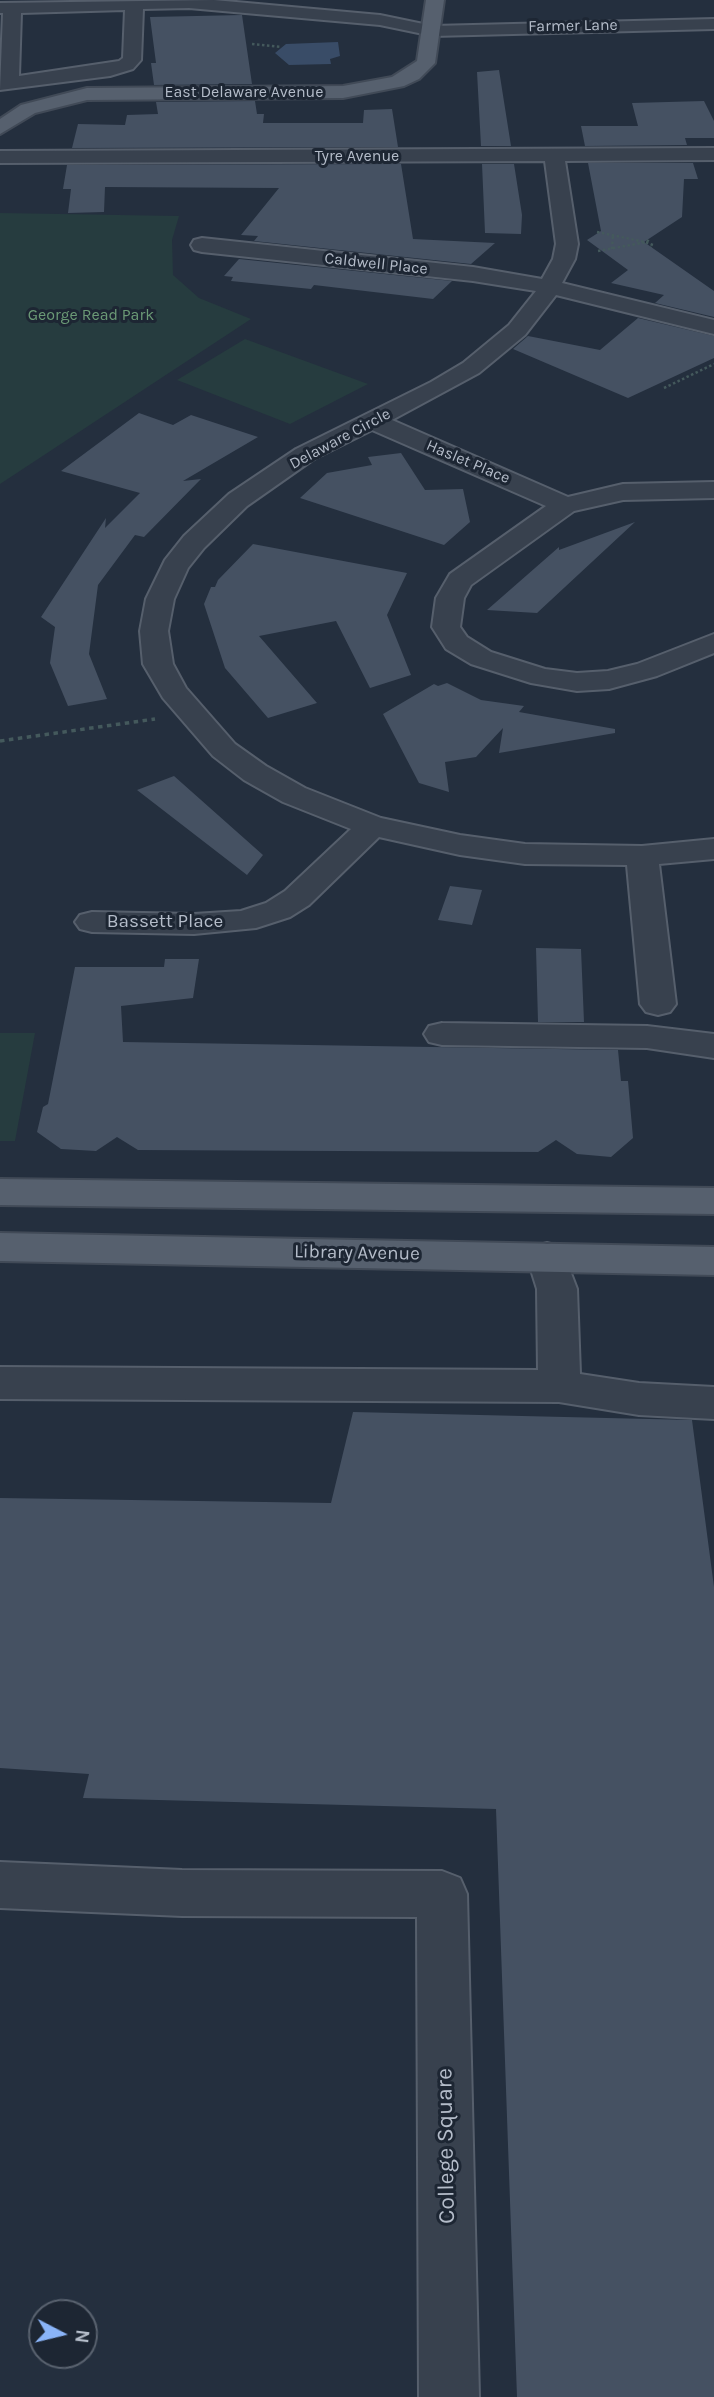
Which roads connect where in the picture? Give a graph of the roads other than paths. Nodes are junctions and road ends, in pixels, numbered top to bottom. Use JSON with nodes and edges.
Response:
{"nodes":[{"id":1,"x":439,"y":3,"type":"edge"},
{"id":2,"x":134,"y":4,"type":"junction"},
{"id":3,"x":303,"y":6,"type":"edge"},
{"id":4,"x":6,"y":8,"type":"edge"},
{"id":5,"x":573,"y":9,"type":"dead end"},
{"id":6,"x":466,"y":11,"type":"dead end"},
{"id":7,"x":359,"y":19,"type":"junction"},
{"id":8,"x":714,"y":24,"type":"edge"},
{"id":9,"x":433,"y":31,"type":"junction"},
{"id":10,"x":4,"y":83,"type":"edge"},
{"id":11,"x":0,"y":128,"type":"edge"},
{"id":12,"x":714,"y":154,"type":"edge"},
{"id":13,"x":554,"y":156,"type":"junction"},
{"id":14,"x":0,"y":157,"type":"edge"},
{"id":15,"x":202,"y":245,"type":"dead end"},
{"id":16,"x":550,"y":287,"type":"junction"},
{"id":17,"x":714,"y":327,"type":"edge"},
{"id":18,"x":370,"y":420,"type":"junction"},
{"id":19,"x":714,"y":490,"type":"edge"},
{"id":20,"x":565,"y":505,"type":"junction"},
{"id":21,"x":714,"y":643,"type":"edge"},
{"id":22,"x":372,"y":826,"type":"junction"},
{"id":23,"x":714,"y":849,"type":"edge"},
{"id":24,"x":642,"y":856,"type":"junction"},
{"id":25,"x":92,"y":922,"type":"dead end"},
{"id":26,"x":659,"y":1004,"type":"dead end"},
{"id":27,"x":442,"y":1034,"type":"dead end"},
{"id":28,"x":714,"y":1046,"type":"edge"},
{"id":29,"x":0,"y":1192,"type":"edge"},
{"id":30,"x":714,"y":1201,"type":"edge"},
{"id":31,"x":0,"y":1247,"type":"edge"},
{"id":32,"x":547,"y":1257,"type":"junction"},
{"id":33,"x":714,"y":1261,"type":"edge"},
{"id":34,"x":0,"y":1383,"type":"edge"},
{"id":35,"x":559,"y":1386,"type":"junction"},
{"id":36,"x":714,"y":1403,"type":"edge"},
{"id":37,"x":0,"y":1885,"type":"edge"},
{"id":38,"x":449,"y":2397,"type":"edge"}],
"edges":[{"from":1,"to":7,"type":"street"},
{"from":1,"to":9,"type":"main road","name":"East Delaware Avenue"},
{"from":2,"to":3,"type":"street"},
{"from":2,"to":4,"type":"street"},
{"from":2,"to":10,"type":"street"},
{"from":3,"to":7,"type":"street"},
{"from":4,"to":10,"type":"street"},
{"from":5,"to":6,"type":"street"},
{"from":7,"to":9,"type":"street","name":"Farmer Lane"},
{"from":8,"to":9,"type":"street","name":"Farmer Lane"},
{"from":9,"to":11,"type":"main road","name":"East Delaware Avenue"},
{"from":12,"to":13,"type":"street","name":"Tyre Avenue"},
{"from":13,"to":14,"type":"street","name":"Tyre Avenue"},
{"from":13,"to":16,"type":"street","name":"Delaware Circle"},
{"from":15,"to":16,"type":"street","name":"Caldwell Place"},
{"from":16,"to":17,"type":"street","name":"Caldwell Place"},
{"from":16,"to":18,"type":"street","name":"Delaware Circle"},
{"from":18,"to":20,"type":"street","name":"Haslet Place"},
{"from":18,"to":22,"type":"street","name":"Delaware Circle"},
{"from":19,"to":20,"type":"street"},
{"from":20,"to":21,"type":"street"},
{"from":22,"to":24,"type":"street","name":"Delaware Circle"},
{"from":22,"to":25,"type":"street","name":"Bassett Place"},
{"from":23,"to":24,"type":"street","name":"Delaware Circle"},
{"from":24,"to":26,"type":"street"},
{"from":27,"to":28,"type":"street"},
{"from":29,"to":30,"type":"main road"},
{"from":31,"to":32,"type":"main road","name":"Library Avenue"},
{"from":32,"to":33,"type":"main road","name":"Library Avenue"},
{"from":32,"to":35,"type":"street"},
{"from":34,"to":35,"type":"street"},
{"from":35,"to":36,"type":"street"},
{"from":37,"to":38,"type":"street","name":"College Square"}]}
